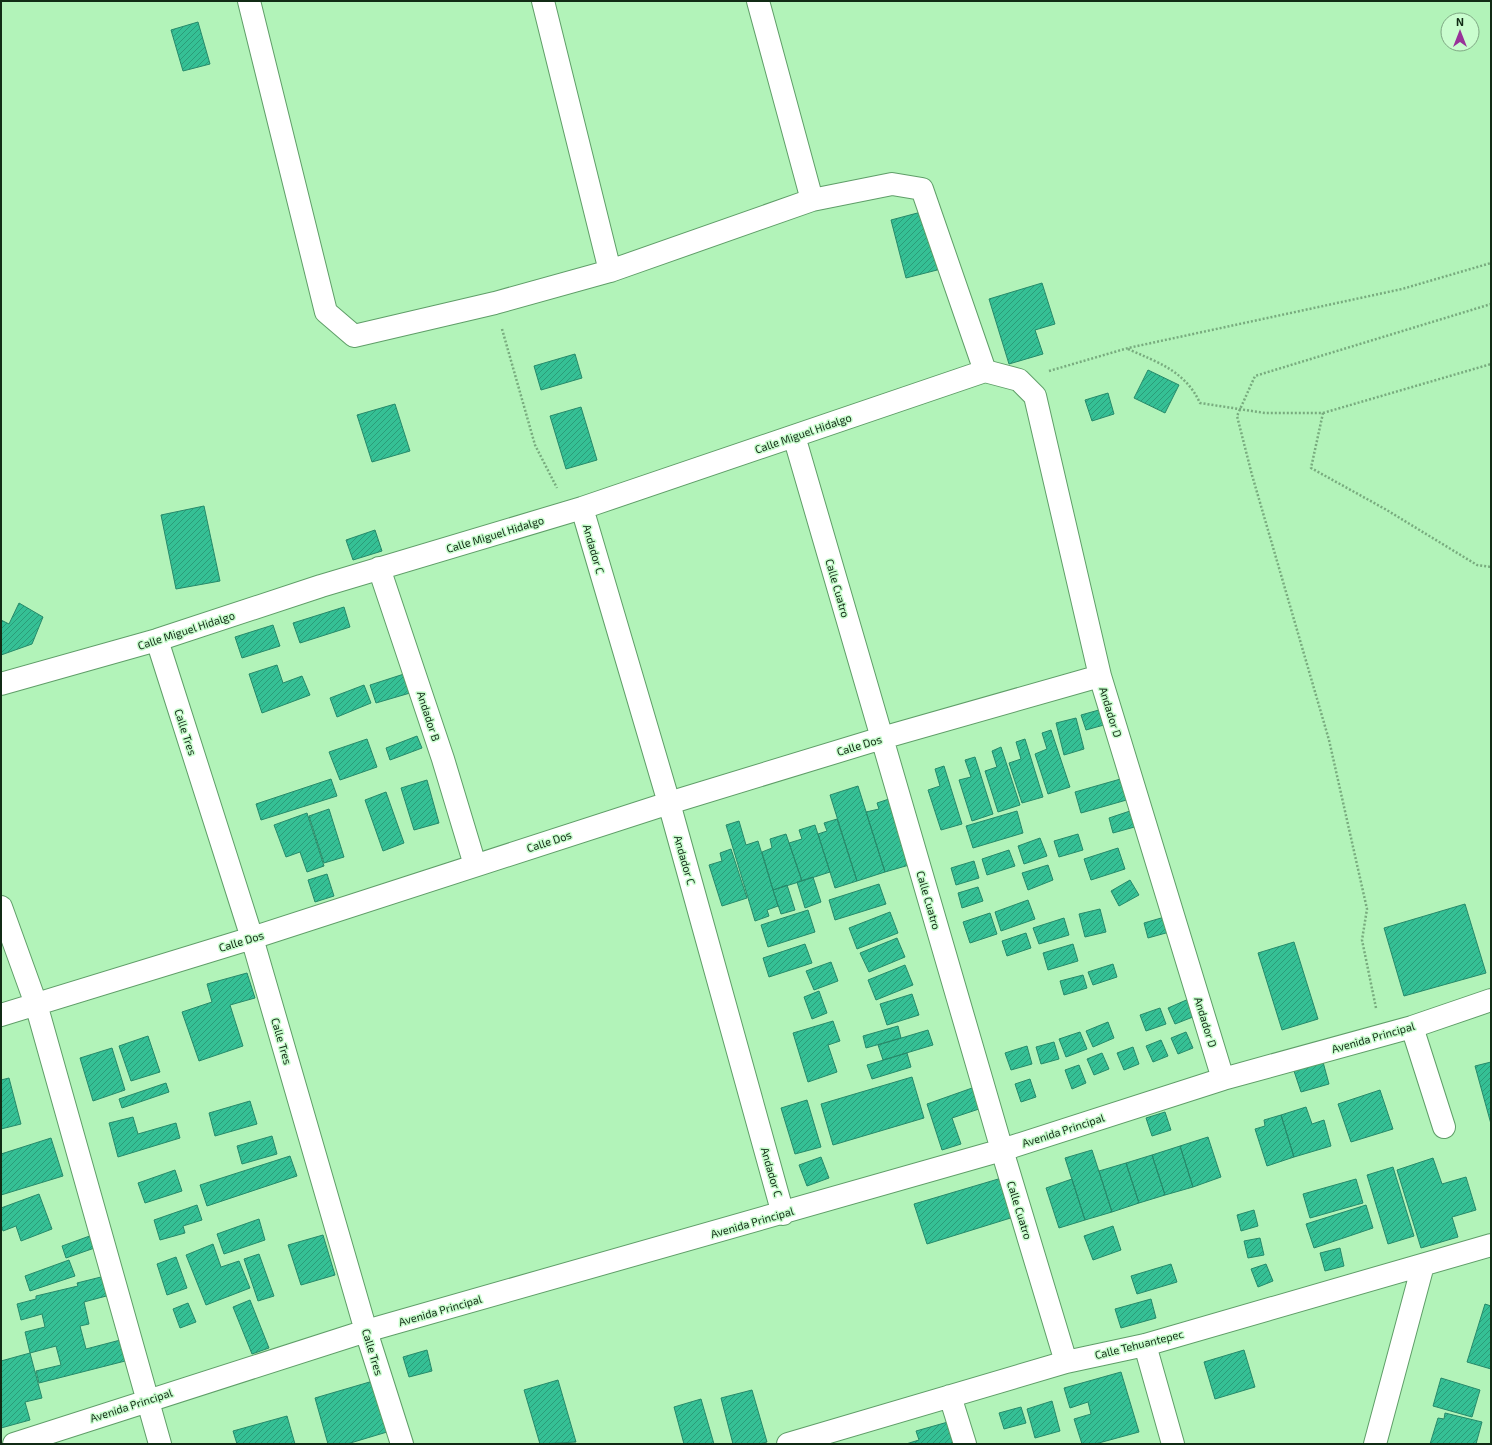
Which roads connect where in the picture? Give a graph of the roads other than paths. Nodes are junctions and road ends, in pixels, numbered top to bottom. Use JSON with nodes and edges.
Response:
{"nodes":[{"id":1,"x":249,"y":1,"type":"edge"},
{"id":2,"x":543,"y":1,"type":"edge"},
{"id":3,"x":758,"y":1,"type":"edge"},
{"id":4,"x":812,"y":200,"type":"junction"},
{"id":5,"x":610,"y":270,"type":"junction"},
{"id":6,"x":984,"y":371,"type":"junction"},
{"id":7,"x":794,"y":436,"type":"junction"},
{"id":8,"x":582,"y":508,"type":"junction"},
{"id":9,"x":379,"y":568,"type":"junction"},
{"id":10,"x":157,"y":640,"type":"junction"},
{"id":11,"x":1100,"y":676,"type":"junction"},
{"id":12,"x":1,"y":684,"type":"edge"},
{"id":13,"x":882,"y":738,"type":"junction"},
{"id":14,"x":669,"y":803,"type":"junction"},
{"id":15,"x":475,"y":865,"type":"junction"},
{"id":16,"x":1,"y":907,"type":"edge"},
{"id":17,"x":252,"y":938,"type":"junction"},
{"id":18,"x":1491,"y":1000,"type":"edge"},
{"id":19,"x":36,"y":1004,"type":"junction"},
{"id":20,"x":1,"y":1015,"type":"edge"},
{"id":21,"x":1412,"y":1027,"type":"junction"},
{"id":22,"x":1223,"y":1079,"type":"junction"},
{"id":23,"x":1444,"y":1127,"type":"dead end"},
{"id":24,"x":1002,"y":1150,"type":"junction"},
{"id":25,"x":783,"y":1214,"type":"junction"},
{"id":26,"x":1491,"y":1245,"type":"edge"},
{"id":27,"x":1423,"y":1265,"type":"junction"},
{"id":28,"x":366,"y":1331,"type":"junction"},
{"id":29,"x":1145,"y":1345,"type":"junction"},
{"id":30,"x":1066,"y":1362,"type":"junction"},
{"id":31,"x":950,"y":1396,"type":"junction"},
{"id":32,"x":147,"y":1400,"type":"junction"},
{"id":33,"x":14,"y":1444,"type":"edge"},
{"id":34,"x":160,"y":1444,"type":"edge"},
{"id":35,"x":402,"y":1444,"type":"edge"},
{"id":36,"x":788,"y":1444,"type":"edge"},
{"id":37,"x":965,"y":1444,"type":"edge"},
{"id":38,"x":1173,"y":1444,"type":"edge"},
{"id":39,"x":1376,"y":1444,"type":"edge"}],
"edges":[{"from":1,"to":5,"type":"street"},
{"from":2,"to":5,"type":"street"},
{"from":3,"to":4,"type":"street"},
{"from":4,"to":5,"type":"street"},
{"from":4,"to":6,"type":"street"},
{"from":6,"to":7,"type":"street","name":"Calle Miguel Hidalgo"},
{"from":6,"to":11,"type":"street","name":"Andador D"},
{"from":7,"to":8,"type":"street","name":"Calle Miguel Hidalgo"},
{"from":7,"to":13,"type":"street","name":"Calle Cuatro"},
{"from":8,"to":9,"type":"street","name":"Calle Miguel Hidalgo"},
{"from":8,"to":14,"type":"street","name":"Andador C"},
{"from":9,"to":10,"type":"street","name":"Calle Miguel Hidalgo"},
{"from":9,"to":15,"type":"street","name":"Andador B"},
{"from":10,"to":12,"type":"street","name":"Calle Miguel Hidalgo"},
{"from":10,"to":17,"type":"street","name":"Calle Tres"},
{"from":11,"to":13,"type":"street","name":"Calle Dos"},
{"from":11,"to":22,"type":"street","name":"Andador D"},
{"from":13,"to":14,"type":"street","name":"Calle Dos"},
{"from":13,"to":24,"type":"street","name":"Calle Cuatro"},
{"from":14,"to":15,"type":"street","name":"Calle Dos"},
{"from":14,"to":25,"type":"street","name":"Andador C"},
{"from":15,"to":17,"type":"street","name":"Calle Dos"},
{"from":16,"to":19,"type":"street"},
{"from":17,"to":19,"type":"street","name":"Calle Dos"},
{"from":17,"to":28,"type":"street","name":"Calle Tres"},
{"from":18,"to":21,"type":"street","name":"Avenida Principal"},
{"from":19,"to":20,"type":"street","name":"Calle Dos"},
{"from":19,"to":32,"type":"street"},
{"from":21,"to":22,"type":"street","name":"Avenida Principal"},
{"from":21,"to":23,"type":"street"},
{"from":22,"to":24,"type":"street","name":"Avenida Principal"},
{"from":24,"to":25,"type":"street","name":"Avenida Principal"},
{"from":24,"to":30,"type":"street","name":"Calle Cuatro"},
{"from":25,"to":28,"type":"street","name":"Avenida Principal"},
{"from":26,"to":27,"type":"street","name":"Calle Tehuantepec"},
{"from":27,"to":29,"type":"street","name":"Calle Tehuantepec"},
{"from":27,"to":39,"type":"street"},
{"from":28,"to":32,"type":"street","name":"Avenida Principal"},
{"from":28,"to":35,"type":"street","name":"Calle Tres"},
{"from":29,"to":30,"type":"street","name":"Calle Tehuantepec"},
{"from":29,"to":38,"type":"street"},
{"from":30,"to":31,"type":"street","name":"Calle Tehuantepec"},
{"from":31,"to":36,"type":"street","name":"Calle Tehuantepec"},
{"from":31,"to":37,"type":"street"},
{"from":32,"to":33,"type":"street","name":"Avenida Principal"},
{"from":32,"to":34,"type":"street"}]}
